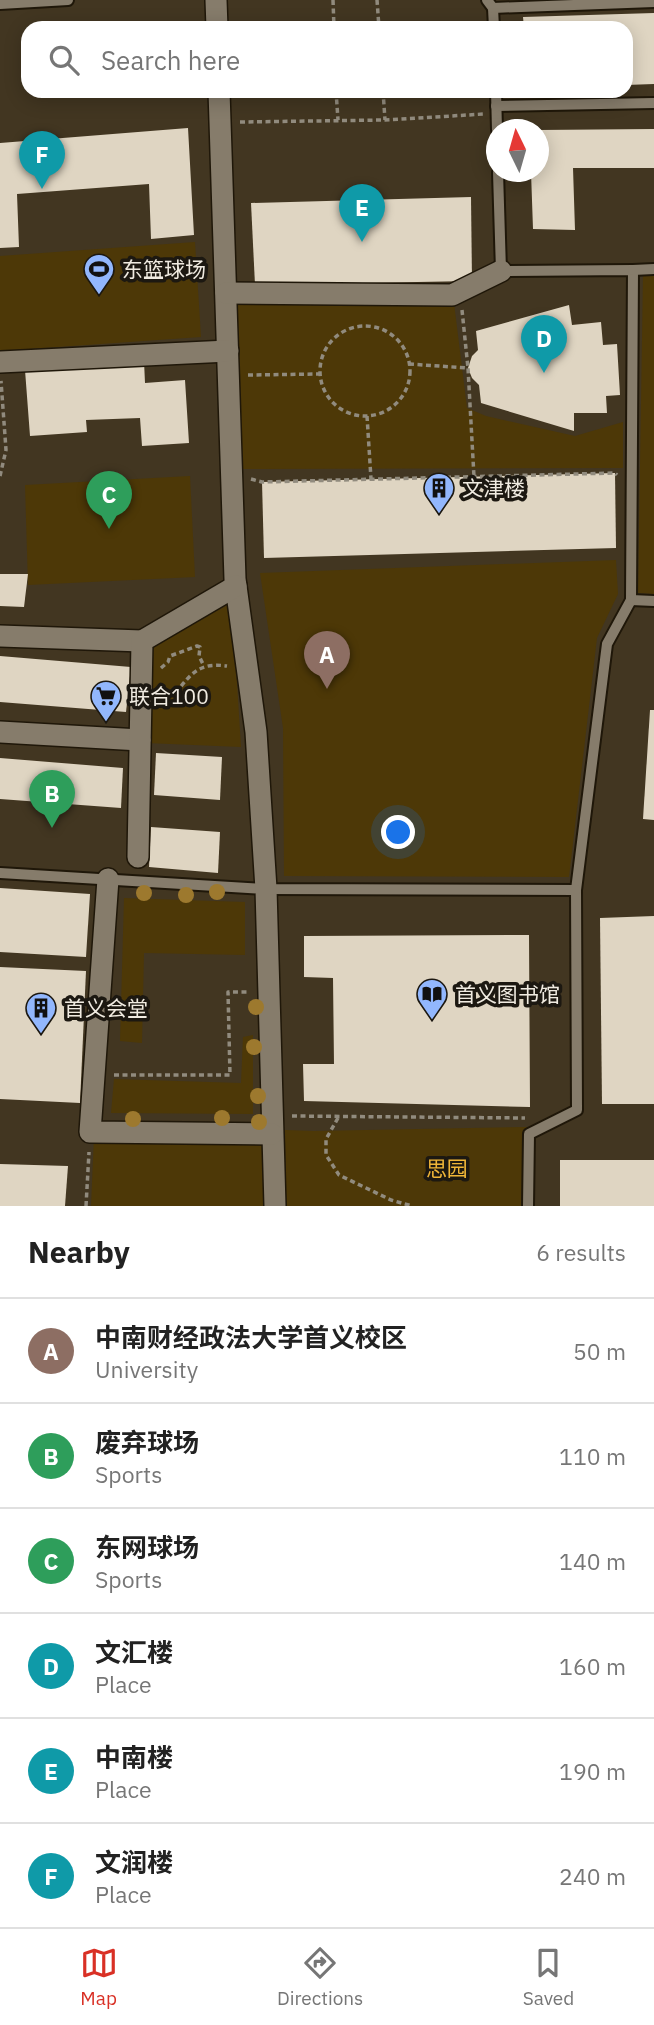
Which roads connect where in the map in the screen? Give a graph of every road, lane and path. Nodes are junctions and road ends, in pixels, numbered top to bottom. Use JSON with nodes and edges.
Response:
{"nodes":[{"id":1,"x":68,"y":0,"type":"edge"},
{"id":2,"x":216,"y":0,"type":"edge"},
{"id":3,"x":332,"y":0,"type":"edge"},
{"id":4,"x":377,"y":0,"type":"edge"},
{"id":5,"x":654,"y":2,"type":"edge"},
{"id":6,"x":0,"y":4,"type":"edge"},
{"id":7,"x":490,"y":4,"type":"edge"},
{"id":8,"x":217,"y":21,"type":"edge"},
{"id":9,"x":334,"y":21,"type":"edge"},
{"id":10,"x":378,"y":21,"type":"edge"},
{"id":11,"x":219,"y":98,"type":"edge"},
{"id":12,"x":336,"y":98,"type":"edge"},
{"id":13,"x":383,"y":98,"type":"edge"},
{"id":14,"x":496,"y":98,"type":"edge"},
{"id":15,"x":654,"y":103,"type":"edge"},
{"id":16,"x":496,"y":110,"type":"junction"},
{"id":17,"x":496,"y":119,"type":"edge"},
{"id":18,"x":385,"y":120,"type":"junction"},
{"id":19,"x":338,"y":121,"type":"junction"},
{"id":20,"x":220,"y":122,"type":"junction"},
{"id":21,"x":498,"y":182,"type":"edge"},
{"id":22,"x":654,"y":269,"type":"edge"},
{"id":23,"x":633,"y":270,"type":"junction"},
{"id":24,"x":501,"y":271,"type":"junction"},
{"id":25,"x":460,"y":290,"type":"junction"},
{"id":26,"x":226,"y":293,"type":"junction"},
{"id":27,"x":228,"y":351,"type":"junction"},
{"id":28,"x":0,"y":362,"type":"edge"},
{"id":29,"x":409,"y":364,"type":"junction"},
{"id":30,"x":468,"y":368,"type":"junction"},
{"id":31,"x":0,"y":372,"type":"edge"},
{"id":32,"x":320,"y":374,"type":"junction"},
{"id":33,"x":229,"y":375,"type":"junction"},
{"id":34,"x":367,"y":416,"type":"junction"},
{"id":35,"x":232,"y":475,"type":"junction"},
{"id":36,"x":0,"y":477,"type":"edge"},
{"id":37,"x":474,"y":477,"type":"junction"},
{"id":38,"x":371,"y":479,"type":"junction"},
{"id":39,"x":632,"y":490,"type":"junction"},
{"id":40,"x":236,"y":586,"type":"junction"},
{"id":41,"x":631,"y":600,"type":"junction"},
{"id":42,"x":654,"y":601,"type":"edge"},
{"id":43,"x":0,"y":636,"type":"edge"},
{"id":44,"x":142,"y":641,"type":"junction"},
{"id":45,"x":246,"y":661,"type":"junction"},
{"id":46,"x":204,"y":666,"type":"junction"},
{"id":47,"x":147,"y":693,"type":"junction"},
{"id":48,"x":0,"y":732,"type":"edge"},
{"id":49,"x":140,"y":740,"type":"junction"},
{"id":50,"x":138,"y":857,"type":"dead end"},
{"id":51,"x":0,"y":873,"type":"edge"},
{"id":52,"x":108,"y":879,"type":"junction"},
{"id":53,"x":266,"y":888,"type":"junction"},
{"id":54,"x":576,"y":890,"type":"junction"},
{"id":55,"x":269,"y":992,"type":"junction"},
{"id":56,"x":94,"y":1075,"type":"junction"},
{"id":57,"x":339,"y":1117,"type":"junction"},
{"id":58,"x":559,"y":1118,"type":"junction"},
{"id":59,"x":272,"y":1125,"type":"junction"},
{"id":60,"x":90,"y":1132,"type":"junction"},
{"id":61,"x":86,"y":1206,"type":"edge"},
{"id":62,"x":275,"y":1206,"type":"edge"},
{"id":63,"x":412,"y":1206,"type":"edge"},
{"id":64,"x":528,"y":1206,"type":"edge"}],
"edges":[{"from":1,"to":6,"type":"lane"},
{"from":2,"to":8,"type":"street"},
{"from":3,"to":9,"type":"path"},
{"from":4,"to":10,"type":"path"},
{"from":5,"to":7,"type":"lane"},
{"from":11,"to":20,"type":"street"},
{"from":12,"to":19,"type":"path"},
{"from":13,"to":18,"type":"path"},
{"from":14,"to":16,"type":"lane"},
{"from":15,"to":16,"type":"lane"},
{"from":16,"to":17,"type":"lane"},
{"from":16,"to":18,"type":"path"},
{"from":18,"to":19,"type":"path"},
{"from":19,"to":20,"type":"path"},
{"from":20,"to":26,"type":"street"},
{"from":21,"to":24,"type":"lane"},
{"from":22,"to":23,"type":"lane"},
{"from":23,"to":24,"type":"lane"},
{"from":23,"to":39,"type":"lane"},
{"from":24,"to":25,"type":"street"},
{"from":25,"to":26,"type":"street"},
{"from":25,"to":30,"type":"path"},
{"from":26,"to":27,"type":"street"},
{"from":27,"to":28,"type":"street"},
{"from":27,"to":33,"type":"street"},
{"from":29,"to":30,"type":"path"},
{"from":29,"to":32,"type":"path"},
{"from":29,"to":34,"type":"path"},
{"from":30,"to":37,"type":"path"},
{"from":31,"to":36,"type":"path"},
{"from":32,"to":33,"type":"path"},
{"from":32,"to":34,"type":"path"},
{"from":33,"to":35,"type":"street"},
{"from":34,"to":38,"type":"path"},
{"from":35,"to":38,"type":"path"},
{"from":35,"to":40,"type":"street"},
{"from":37,"to":38,"type":"path"},
{"from":37,"to":39,"type":"path"},
{"from":39,"to":41,"type":"lane"},
{"from":40,"to":44,"type":"street"},
{"from":40,"to":45,"type":"street"},
{"from":41,"to":42,"type":"lane"},
{"from":41,"to":54,"type":"lane"},
{"from":43,"to":44,"type":"street"},
{"from":44,"to":47,"type":"street"},
{"from":45,"to":46,"type":"path"},
{"from":45,"to":53,"type":"street"},
{"from":46,"to":47,"type":"path"},
{"from":46,"to":47,"type":"path"},
{"from":47,"to":49,"type":"street"},
{"from":48,"to":49,"type":"street"},
{"from":49,"to":50,"type":"street"},
{"from":51,"to":52,"type":"lane"},
{"from":52,"to":53,"type":"lane"},
{"from":52,"to":56,"type":"street"},
{"from":53,"to":54,"type":"lane"},
{"from":53,"to":55,"type":"street"},
{"from":54,"to":58,"type":"lane"},
{"from":55,"to":56,"type":"path"},
{"from":55,"to":59,"type":"street"},
{"from":56,"to":60,"type":"street"},
{"from":57,"to":58,"type":"path"},
{"from":57,"to":59,"type":"path"},
{"from":57,"to":63,"type":"path"},
{"from":58,"to":64,"type":"lane"},
{"from":59,"to":60,"type":"street"},
{"from":59,"to":62,"type":"street"},
{"from":60,"to":61,"type":"path"}]}
